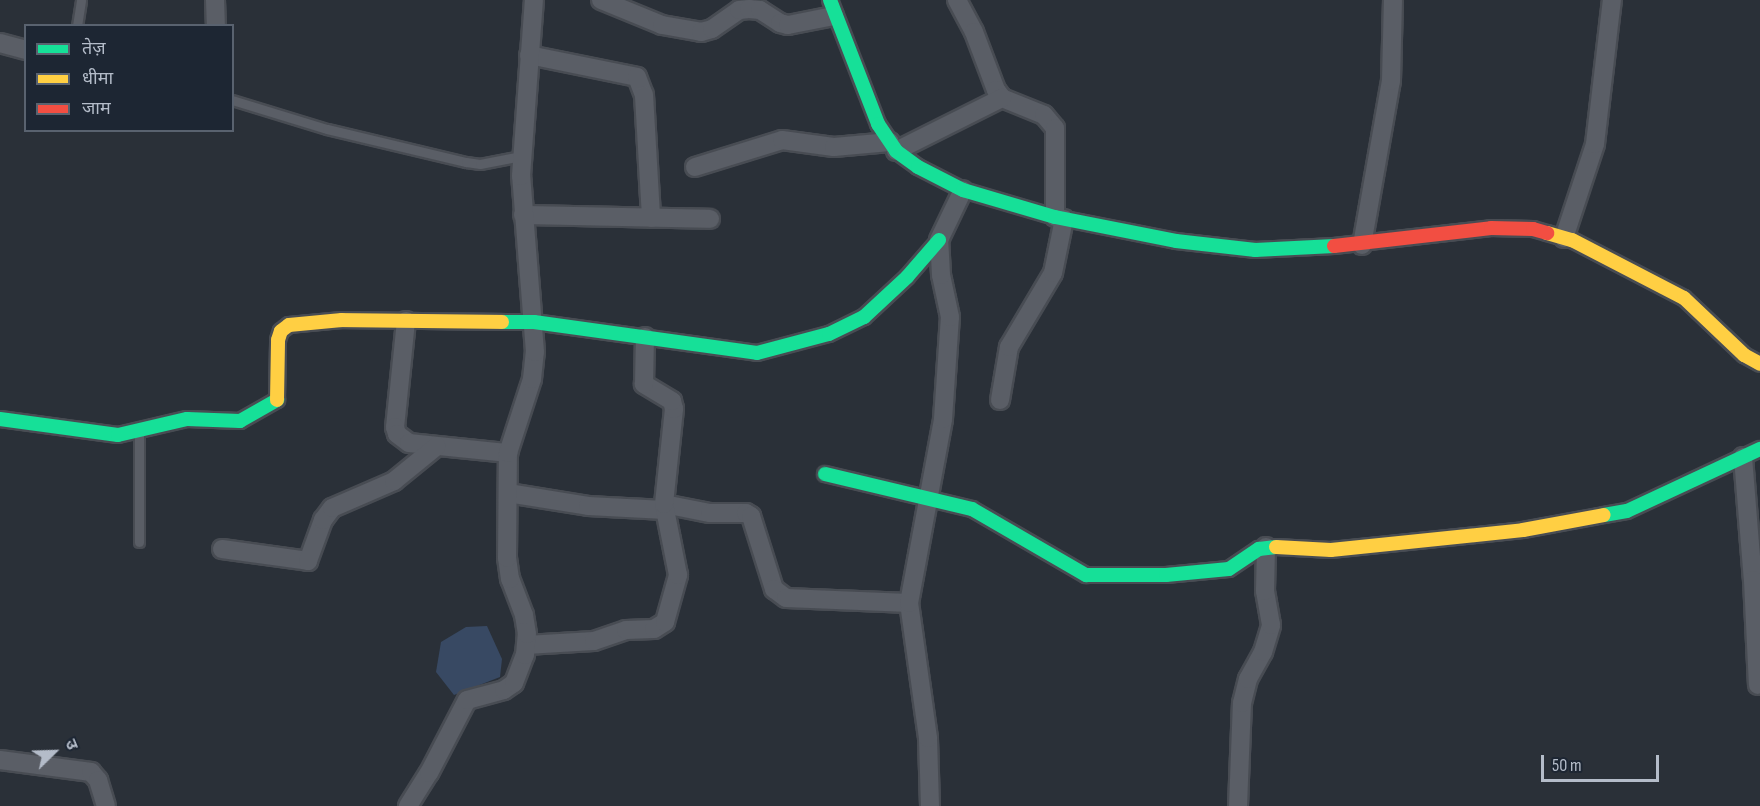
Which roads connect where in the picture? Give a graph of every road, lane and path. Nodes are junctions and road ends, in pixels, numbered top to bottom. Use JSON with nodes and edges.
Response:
{"nodes":[{"id":1,"x":81,"y":0,"type":"edge"},
{"id":2,"x":215,"y":0,"type":"edge"},
{"id":3,"x":534,"y":0,"type":"edge"},
{"id":4,"x":601,"y":0,"type":"edge"},
{"id":5,"x":957,"y":0,"type":"edge"},
{"id":6,"x":1393,"y":0,"type":"edge"},
{"id":7,"x":1612,"y":0,"type":"edge"},
{"id":8,"x":832,"y":8,"type":"edge"},
{"id":9,"x":77,"y":24,"type":"edge"},
{"id":10,"x":216,"y":24,"type":"edge"},
{"id":11,"x":0,"y":43,"type":"edge"},
{"id":12,"x":24,"y":49,"type":"edge"},
{"id":13,"x":529,"y":55,"type":"junction"},
{"id":14,"x":1002,"y":98,"type":"junction"},
{"id":15,"x":234,"y":101,"type":"edge"},
{"id":16,"x":893,"y":147,"type":"junction"},
{"id":17,"x":521,"y":156,"type":"junction"},
{"id":18,"x":695,"y":167,"type":"dead end"},
{"id":19,"x":963,"y":190,"type":"junction"},
{"id":20,"x":523,"y":215,"type":"junction"},
{"id":21,"x":651,"y":218,"type":"junction"},
{"id":22,"x":1060,"y":218,"type":"junction"},
{"id":23,"x":710,"y":219,"type":"dead end"},
{"id":24,"x":1564,"y":238,"type":"junction"},
{"id":25,"x":939,"y":240,"type":"junction"},
{"id":26,"x":1362,"y":245,"type":"junction"},
{"id":27,"x":406,"y":321,"type":"junction"},
{"id":28,"x":534,"y":322,"type":"junction"},
{"id":29,"x":645,"y":337,"type":"junction"},
{"id":30,"x":1760,"y":364,"type":"edge"},
{"id":31,"x":1000,"y":400,"type":"dead end"},
{"id":32,"x":0,"y":419,"type":"edge"},
{"id":33,"x":139,"y":431,"type":"junction"},
{"id":34,"x":437,"y":446,"type":"junction"},
{"id":35,"x":1760,"y":449,"type":"edge"},
{"id":36,"x":508,"y":453,"type":"junction"},
{"id":37,"x":1743,"y":457,"type":"junction"},
{"id":38,"x":825,"y":474,"type":"dead end"},
{"id":39,"x":508,"y":493,"type":"junction"},
{"id":40,"x":929,"y":497,"type":"junction"},
{"id":41,"x":664,"y":507,"type":"junction"},
{"id":42,"x":139,"y":542,"type":"dead end"},
{"id":43,"x":1266,"y":547,"type":"junction"},
{"id":44,"x":222,"y":549,"type":"dead end"},
{"id":45,"x":909,"y":603,"type":"junction"},
{"id":46,"x":1758,"y":633,"type":"edge"},
{"id":47,"x":526,"y":645,"type":"junction"},
{"id":48,"x":1758,"y":685,"type":"dead end"},
{"id":49,"x":0,"y":760,"type":"edge"},
{"id":50,"x":106,"y":806,"type":"edge"},
{"id":51,"x":408,"y":806,"type":"edge"},
{"id":52,"x":930,"y":806,"type":"edge"},
{"id":53,"x":1238,"y":806,"type":"edge"}],
"edges":[{"from":1,"to":9,"type":"lane"},
{"from":2,"to":10,"type":"street"},
{"from":3,"to":13,"type":"street"},
{"from":4,"to":8,"type":"street"},
{"from":5,"to":14,"type":"street"},
{"from":6,"to":26,"type":"street"},
{"from":7,"to":24,"type":"street"},
{"from":8,"to":16,"type":"street"},
{"from":11,"to":12,"type":"street"},
{"from":13,"to":17,"type":"street"},
{"from":13,"to":21,"type":"street"},
{"from":14,"to":16,"type":"street"},
{"from":14,"to":22,"type":"street"},
{"from":15,"to":17,"type":"lane"},
{"from":16,"to":18,"type":"street"},
{"from":16,"to":19,"type":"street"},
{"from":17,"to":20,"type":"street"},
{"from":19,"to":22,"type":"street"},
{"from":19,"to":25,"type":"street"},
{"from":20,"to":21,"type":"street"},
{"from":20,"to":28,"type":"street"},
{"from":21,"to":23,"type":"street"},
{"from":22,"to":26,"type":"street"},
{"from":22,"to":31,"type":"street"},
{"from":24,"to":26,"type":"street"},
{"from":24,"to":30,"type":"street"},
{"from":25,"to":29,"type":"street"},
{"from":25,"to":40,"type":"street"},
{"from":27,"to":28,"type":"street"},
{"from":27,"to":33,"type":"street"},
{"from":27,"to":34,"type":"street"},
{"from":28,"to":29,"type":"street"},
{"from":28,"to":36,"type":"street"},
{"from":29,"to":41,"type":"street"},
{"from":32,"to":33,"type":"street"},
{"from":33,"to":42,"type":"lane"},
{"from":34,"to":36,"type":"street"},
{"from":34,"to":44,"type":"street"},
{"from":35,"to":37,"type":"street"},
{"from":36,"to":39,"type":"street"},
{"from":37,"to":43,"type":"street"},
{"from":37,"to":46,"type":"street"},
{"from":38,"to":40,"type":"street"},
{"from":39,"to":41,"type":"street"},
{"from":39,"to":47,"type":"street"},
{"from":40,"to":43,"type":"street"},
{"from":40,"to":45,"type":"street"},
{"from":41,"to":45,"type":"street"},
{"from":41,"to":47,"type":"street"},
{"from":43,"to":53,"type":"street"},
{"from":45,"to":52,"type":"street"},
{"from":46,"to":48,"type":"street"},
{"from":47,"to":51,"type":"street"},
{"from":49,"to":50,"type":"street"}]}
